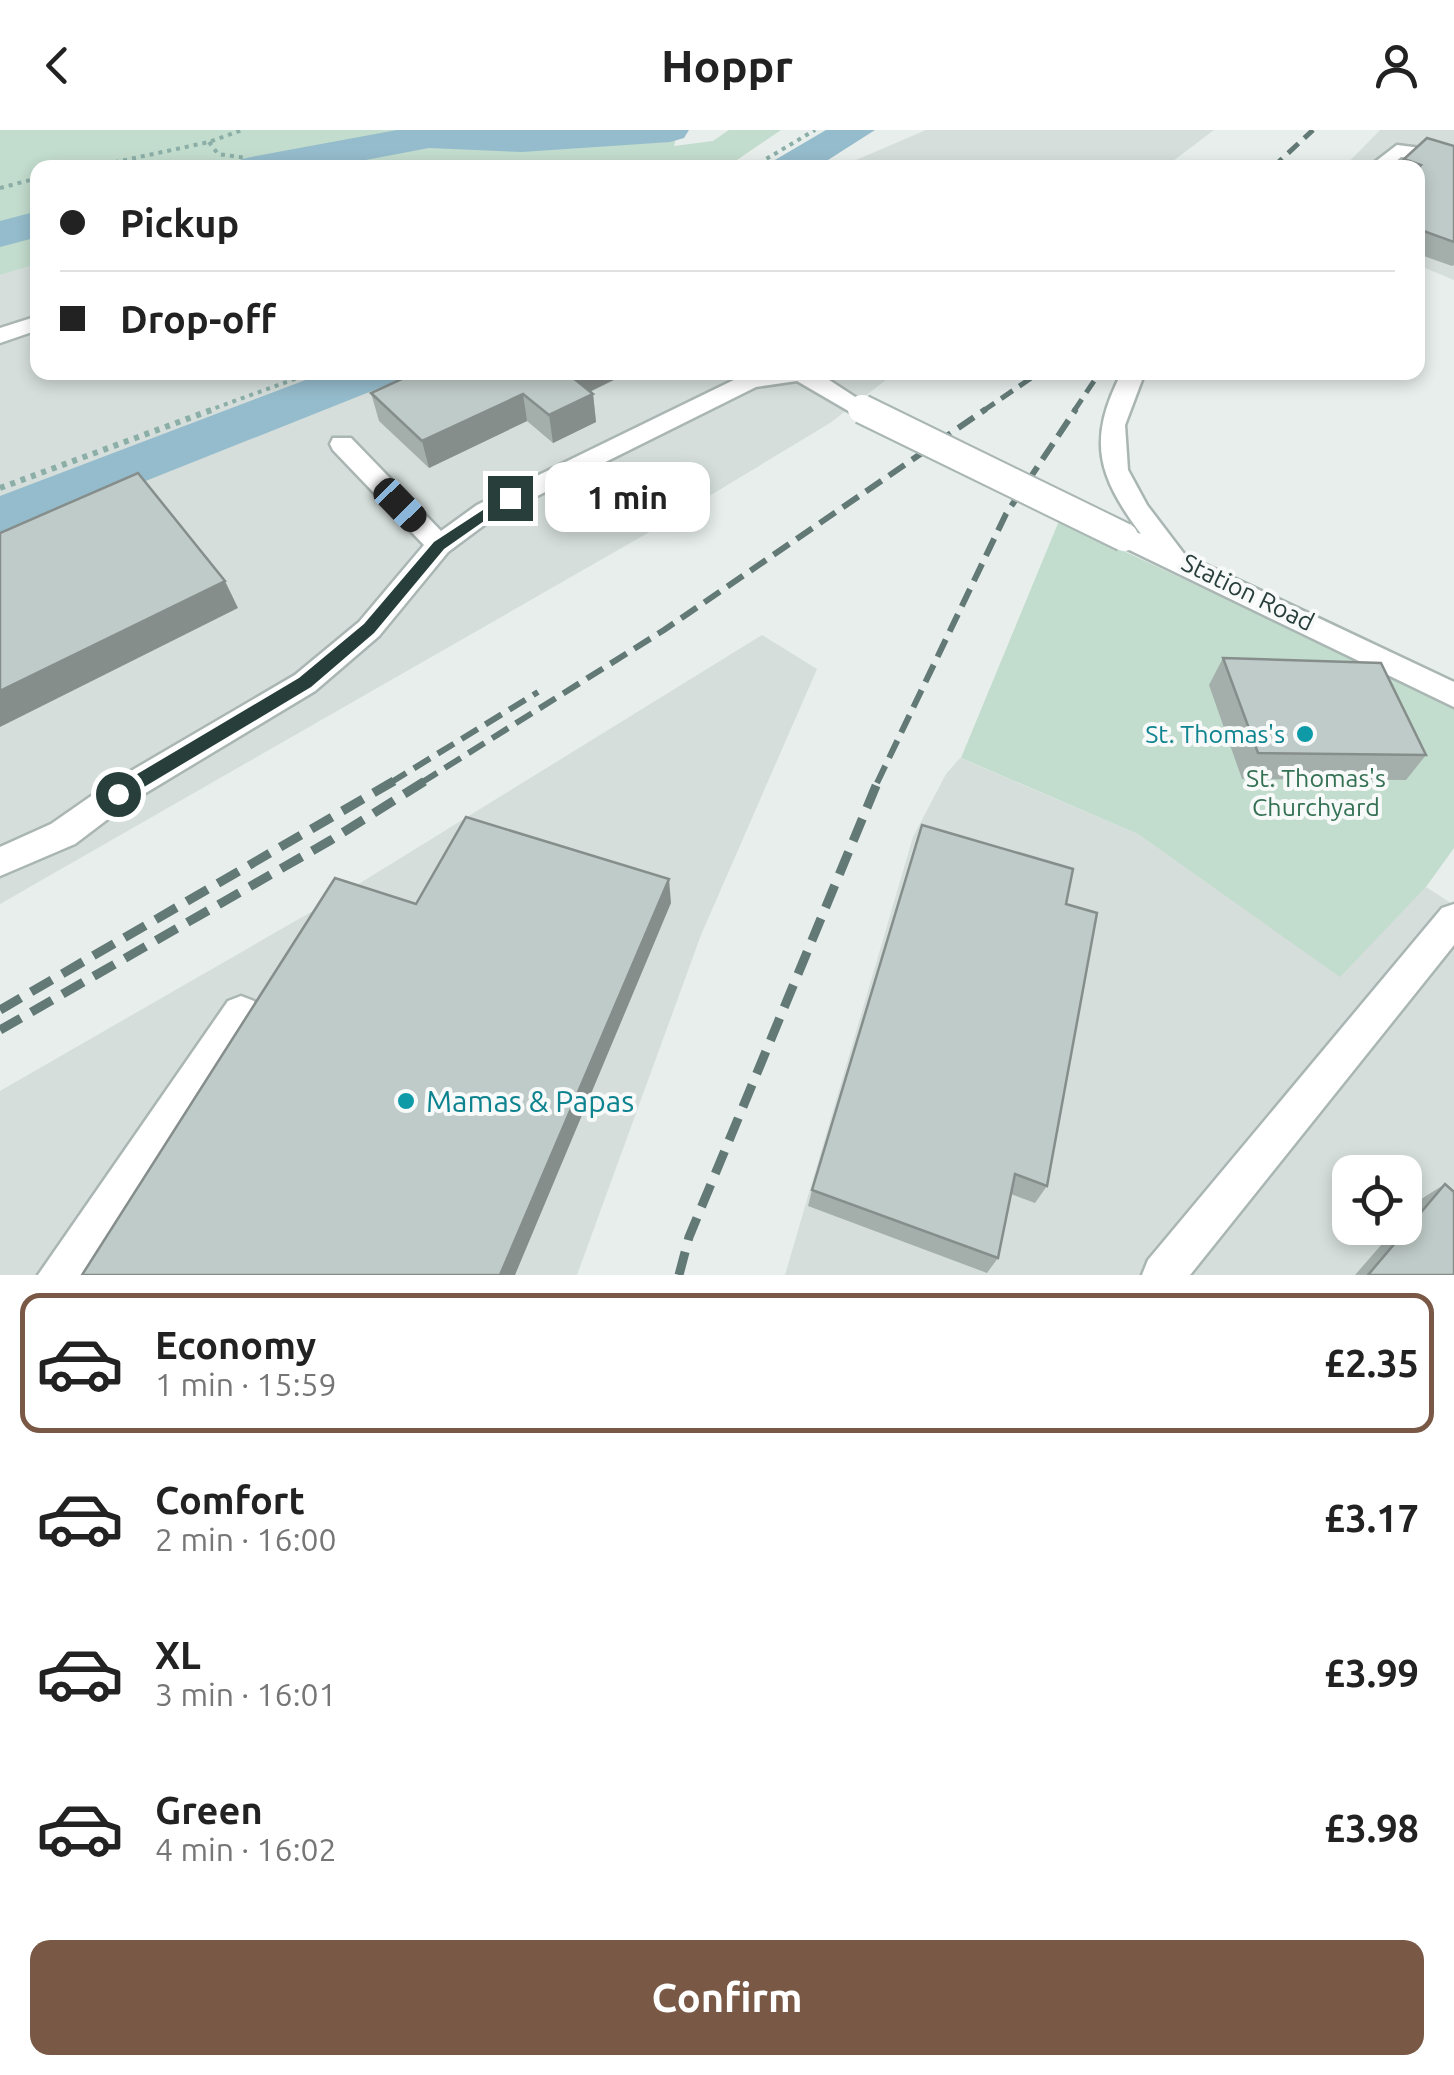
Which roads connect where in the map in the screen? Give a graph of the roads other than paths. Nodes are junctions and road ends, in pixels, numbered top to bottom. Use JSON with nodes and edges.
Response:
{"nodes":[{"id":1,"x":1454,"y":158,"type":"edge"},
{"id":2,"x":1386,"y":160,"type":"edge"},
{"id":3,"x":30,"y":325,"type":"edge"},
{"id":4,"x":0,"y":336,"type":"edge"},
{"id":5,"x":756,"y":380,"type":"edge"},
{"id":6,"x":834,"y":380,"type":"edge"},
{"id":7,"x":1129,"y":380,"type":"edge"},
{"id":8,"x":342,"y":444,"type":"dead end"},
{"id":9,"x":439,"y":545,"type":"junction"},
{"id":10,"x":1177,"y":561,"type":"junction"},
{"id":11,"x":1454,"y":695,"type":"edge"},
{"id":12,"x":0,"y":862,"type":"edge"},
{"id":13,"x":1454,"y":919,"type":"edge"},
{"id":14,"x":241,"y":1013,"type":"dead end"},
{"id":15,"x":1168,"y":1269,"type":"edge"},
{"id":16,"x":59,"y":1275,"type":"edge"}],
"edges":[{"from":1,"to":2,"type":"street"},
{"from":3,"to":4,"type":"street"},
{"from":5,"to":9,"type":"street"},
{"from":6,"to":10,"type":"street","bridge":true},
{"from":7,"to":10,"type":"street","name":"Station Road"},
{"from":8,"to":9,"type":"street"},
{"from":9,"to":12,"type":"street"},
{"from":10,"to":11,"type":"street","name":"Station Road"},
{"from":13,"to":15,"type":"street"},
{"from":14,"to":16,"type":"street"}]}
